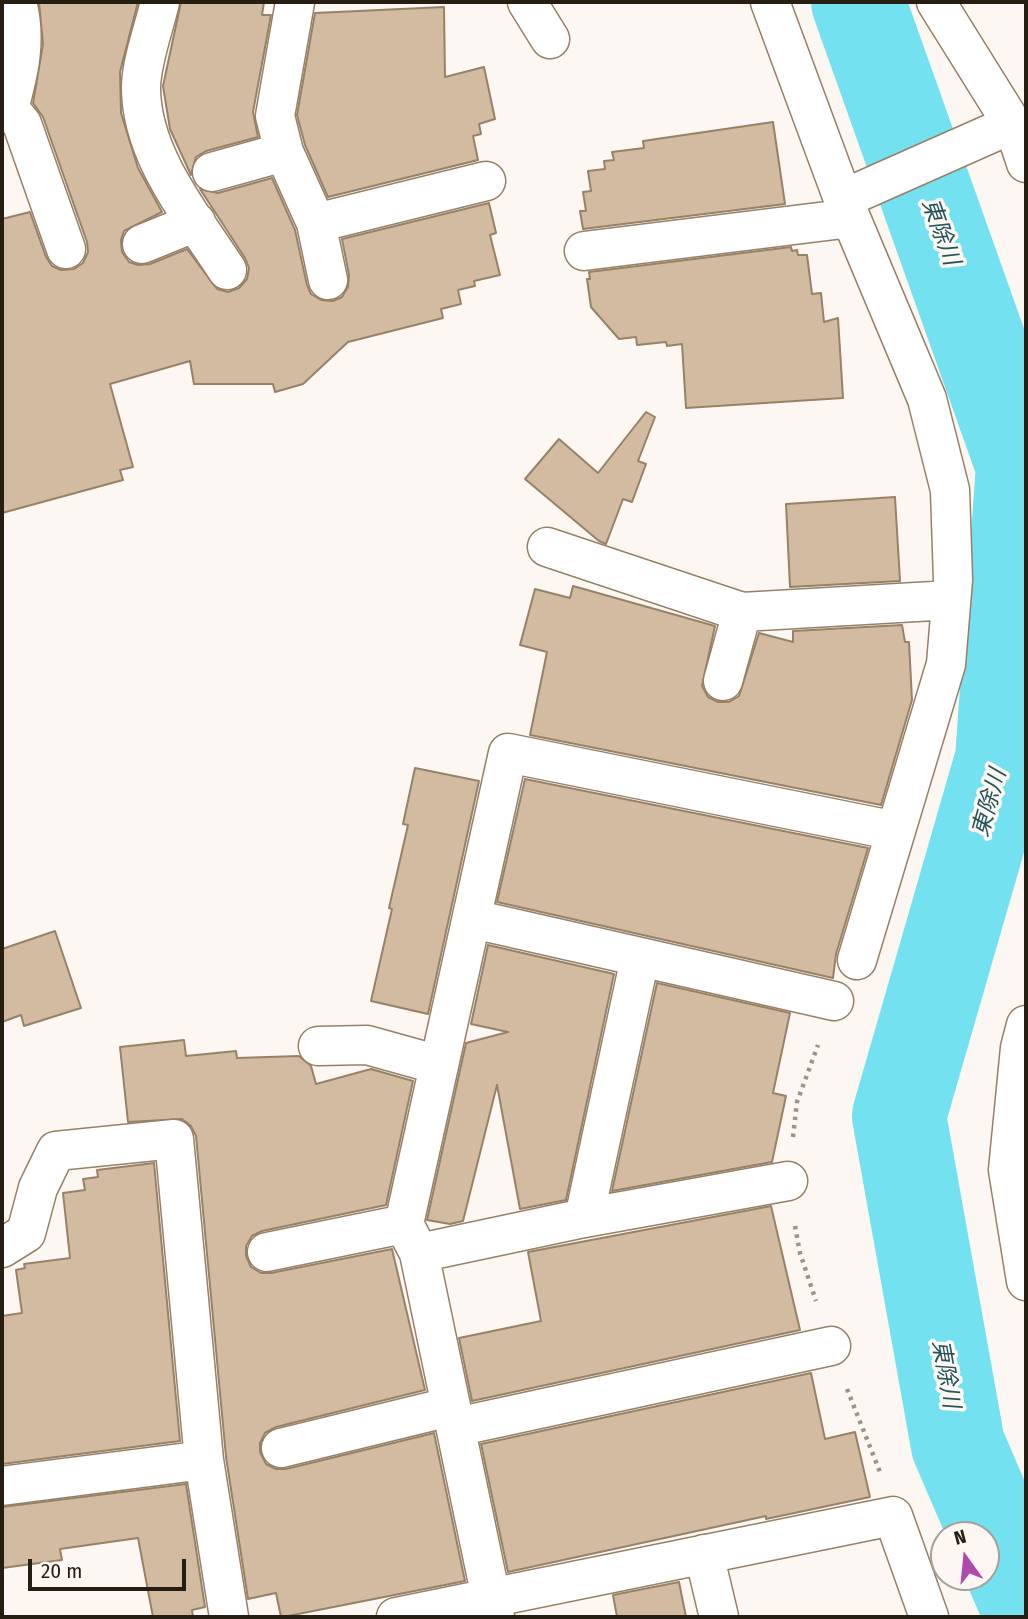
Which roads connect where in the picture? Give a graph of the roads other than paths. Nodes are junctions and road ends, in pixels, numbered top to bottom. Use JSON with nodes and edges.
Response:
{"nodes":[{"id":1,"x":17,"y":2,"type":"edge"},
{"id":2,"x":160,"y":2,"type":"edge"},
{"id":3,"x":295,"y":2,"type":"edge"},
{"id":4,"x":527,"y":2,"type":"edge"},
{"id":5,"x":771,"y":2,"type":"edge"},
{"id":6,"x":936,"y":2,"type":"edge"},
{"id":7,"x":550,"y":39,"type":"dead end"},
{"id":8,"x":5,"y":110,"type":"edge"},
{"id":9,"x":1014,"y":127,"type":"edge"},
{"id":10,"x":284,"y":152,"type":"junction"},
{"id":11,"x":1026,"y":163,"type":"edge"},
{"id":12,"x":212,"y":172,"type":"dead end"},
{"id":13,"x":486,"y":181,"type":"dead end"},
{"id":14,"x":847,"y":209,"type":"junction"},
{"id":15,"x":196,"y":222,"type":"junction"},
{"id":16,"x":316,"y":223,"type":"junction"},
{"id":17,"x":142,"y":244,"type":"dead end"},
{"id":18,"x":66,"y":249,"type":"dead end"},
{"id":19,"x":584,"y":251,"type":"dead end"},
{"id":20,"x":227,"y":270,"type":"dead end"},
{"id":21,"x":328,"y":280,"type":"dead end"},
{"id":22,"x":547,"y":547,"type":"dead end"},
{"id":23,"x":951,"y":600,"type":"junction"},
{"id":24,"x":742,"y":612,"type":"junction"},
{"id":25,"x":723,"y":681,"type":"dead end"},
{"id":26,"x":896,"y":831,"type":"junction"},
{"id":27,"x":473,"y":919,"type":"junction"},
{"id":28,"x":640,"y":958,"type":"junction"},
{"id":29,"x":857,"y":960,"type":"dead end"},
{"id":30,"x":834,"y":1001,"type":"road end"},
{"id":31,"x":1026,"y":1025,"type":"edge"},
{"id":32,"x":318,"y":1046,"type":"dead end"},
{"id":33,"x":439,"y":1065,"type":"junction"},
{"id":34,"x":788,"y":1181,"type":"road end"},
{"id":35,"x":584,"y":1218,"type":"junction"},
{"id":36,"x":412,"y":1238,"type":"junction"},
{"id":37,"x":2,"y":1248,"type":"edge"},
{"id":38,"x":267,"y":1252,"type":"dead end"},
{"id":39,"x":1026,"y":1281,"type":"edge"},
{"id":40,"x":831,"y":1346,"type":"road end"},
{"id":41,"x":452,"y":1417,"type":"junction"},
{"id":42,"x":281,"y":1448,"type":"dead end"},
{"id":43,"x":204,"y":1460,"type":"junction"},
{"id":44,"x":2,"y":1486,"type":"edge"},
{"id":45,"x":705,"y":1554,"type":"junction"},
{"id":46,"x":492,"y":1608,"type":"edge"},
{"id":47,"x":229,"y":1617,"type":"edge"},
{"id":48,"x":396,"y":1617,"type":"edge"},
{"id":49,"x":719,"y":1617,"type":"edge"},
{"id":50,"x":929,"y":1617,"type":"edge"}],
"edges":[{"from":1,"to":8,"type":"street"},
{"from":2,"to":15,"type":"street"},
{"from":3,"to":10,"type":"street"},
{"from":4,"to":7,"type":"street"},
{"from":5,"to":14,"type":"street"},
{"from":6,"to":9,"type":"street"},
{"from":8,"to":18,"type":"street"},
{"from":9,"to":11,"type":"street"},
{"from":9,"to":14,"type":"street"},
{"from":10,"to":12,"type":"street"},
{"from":10,"to":16,"type":"street"},
{"from":13,"to":16,"type":"street"},
{"from":14,"to":19,"type":"street"},
{"from":14,"to":23,"type":"street"},
{"from":15,"to":17,"type":"street"},
{"from":15,"to":20,"type":"street"},
{"from":16,"to":21,"type":"street"},
{"from":22,"to":24,"type":"street"},
{"from":23,"to":24,"type":"street"},
{"from":23,"to":26,"type":"street"},
{"from":24,"to":25,"type":"street"},
{"from":26,"to":27,"type":"street"},
{"from":26,"to":29,"type":"street"},
{"from":27,"to":28,"type":"street"},
{"from":27,"to":33,"type":"street"},
{"from":28,"to":30,"type":"street"},
{"from":28,"to":35,"type":"street"},
{"from":31,"to":39,"type":"street"},
{"from":32,"to":33,"type":"street"},
{"from":33,"to":36,"type":"street"},
{"from":34,"to":35,"type":"street"},
{"from":35,"to":36,"type":"street"},
{"from":36,"to":38,"type":"street"},
{"from":36,"to":41,"type":"street"},
{"from":37,"to":43,"type":"street"},
{"from":40,"to":41,"type":"street"},
{"from":41,"to":42,"type":"street"},
{"from":41,"to":46,"type":"street"},
{"from":43,"to":44,"type":"street"},
{"from":43,"to":47,"type":"street"},
{"from":45,"to":46,"type":"street"},
{"from":45,"to":49,"type":"street"},
{"from":45,"to":50,"type":"street"},
{"from":46,"to":48,"type":"street"}]}
